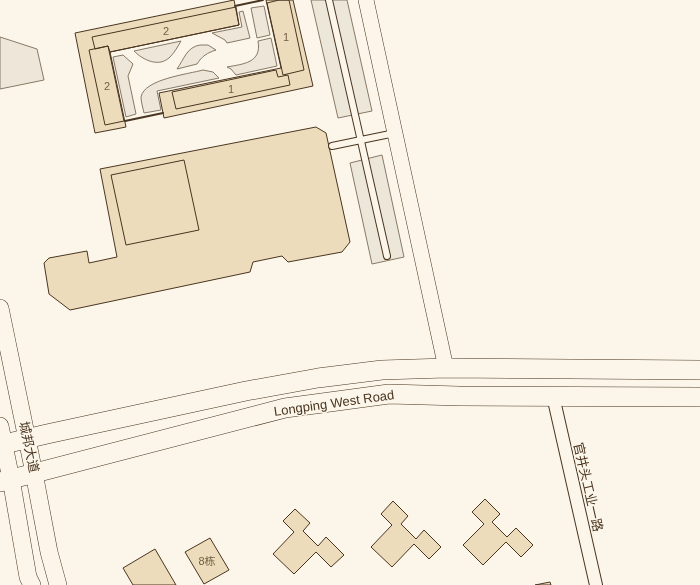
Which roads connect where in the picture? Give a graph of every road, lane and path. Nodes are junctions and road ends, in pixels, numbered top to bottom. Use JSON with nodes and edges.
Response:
{"nodes":[{"id":1,"x":329,"y":0,"type":"edge"},
{"id":2,"x":366,"y":0,"type":"edge"},
{"id":3,"x":395,"y":133,"type":"junction"},
{"id":4,"x":361,"y":140,"type":"junction"},
{"id":5,"x":332,"y":146,"type":"dead end"},
{"id":6,"x":387,"y":256,"type":"dead end"},
{"id":7,"x":0,"y":308,"type":"edge"},
{"id":8,"x":446,"y":368,"type":"junction"},
{"id":9,"x":700,"y":370,"type":"edge"},
{"id":10,"x":553,"y":396,"type":"junction"},
{"id":11,"x":700,"y":397,"type":"edge"},
{"id":12,"x":0,"y":426,"type":"edge"},
{"id":13,"x":27,"y":439,"type":"junction"},
{"id":14,"x":2,"y":445,"type":"edge"},
{"id":15,"x":34,"y":473,"type":"junction"},
{"id":16,"x":6,"y":481,"type":"edge"},
{"id":17,"x":32,"y":585,"type":"edge"},
{"id":18,"x":58,"y":585,"type":"edge"},
{"id":19,"x":596,"y":585,"type":"edge"}],
"edges":[{"from":1,"to":4,"type":"lane"},
{"from":2,"to":3,"type":"street"},
{"from":3,"to":4,"type":"lane"},
{"from":3,"to":8,"type":"street"},
{"from":4,"to":5,"type":"lane"},
{"from":4,"to":6,"type":"lane"},
{"from":7,"to":13,"type":"main road","name":"城邦大道"},
{"from":8,"to":9,"type":"main road","name":"Longping West Road"},
{"from":8,"to":13,"type":"main road","name":"Longping West Road"},
{"from":10,"to":11,"type":"main road","name":"Longping West Road"},
{"from":10,"to":15,"type":"main road","name":"Longping West Road"},
{"from":10,"to":19,"type":"street","name":"官井头工业一路"},
{"from":12,"to":14,"type":"main road","name":"城邦大道"},
{"from":13,"to":14,"type":"main road","name":"Longping West Road"},
{"from":13,"to":15,"type":"main road","name":"城邦大道"},
{"from":14,"to":16,"type":"main road","name":"城邦大道"},
{"from":15,"to":16,"type":"main road","name":"Longping West Road"},
{"from":15,"to":18,"type":"main road","name":"城邦大道"},
{"from":16,"to":17,"type":"main road","name":"城邦大道"}]}
